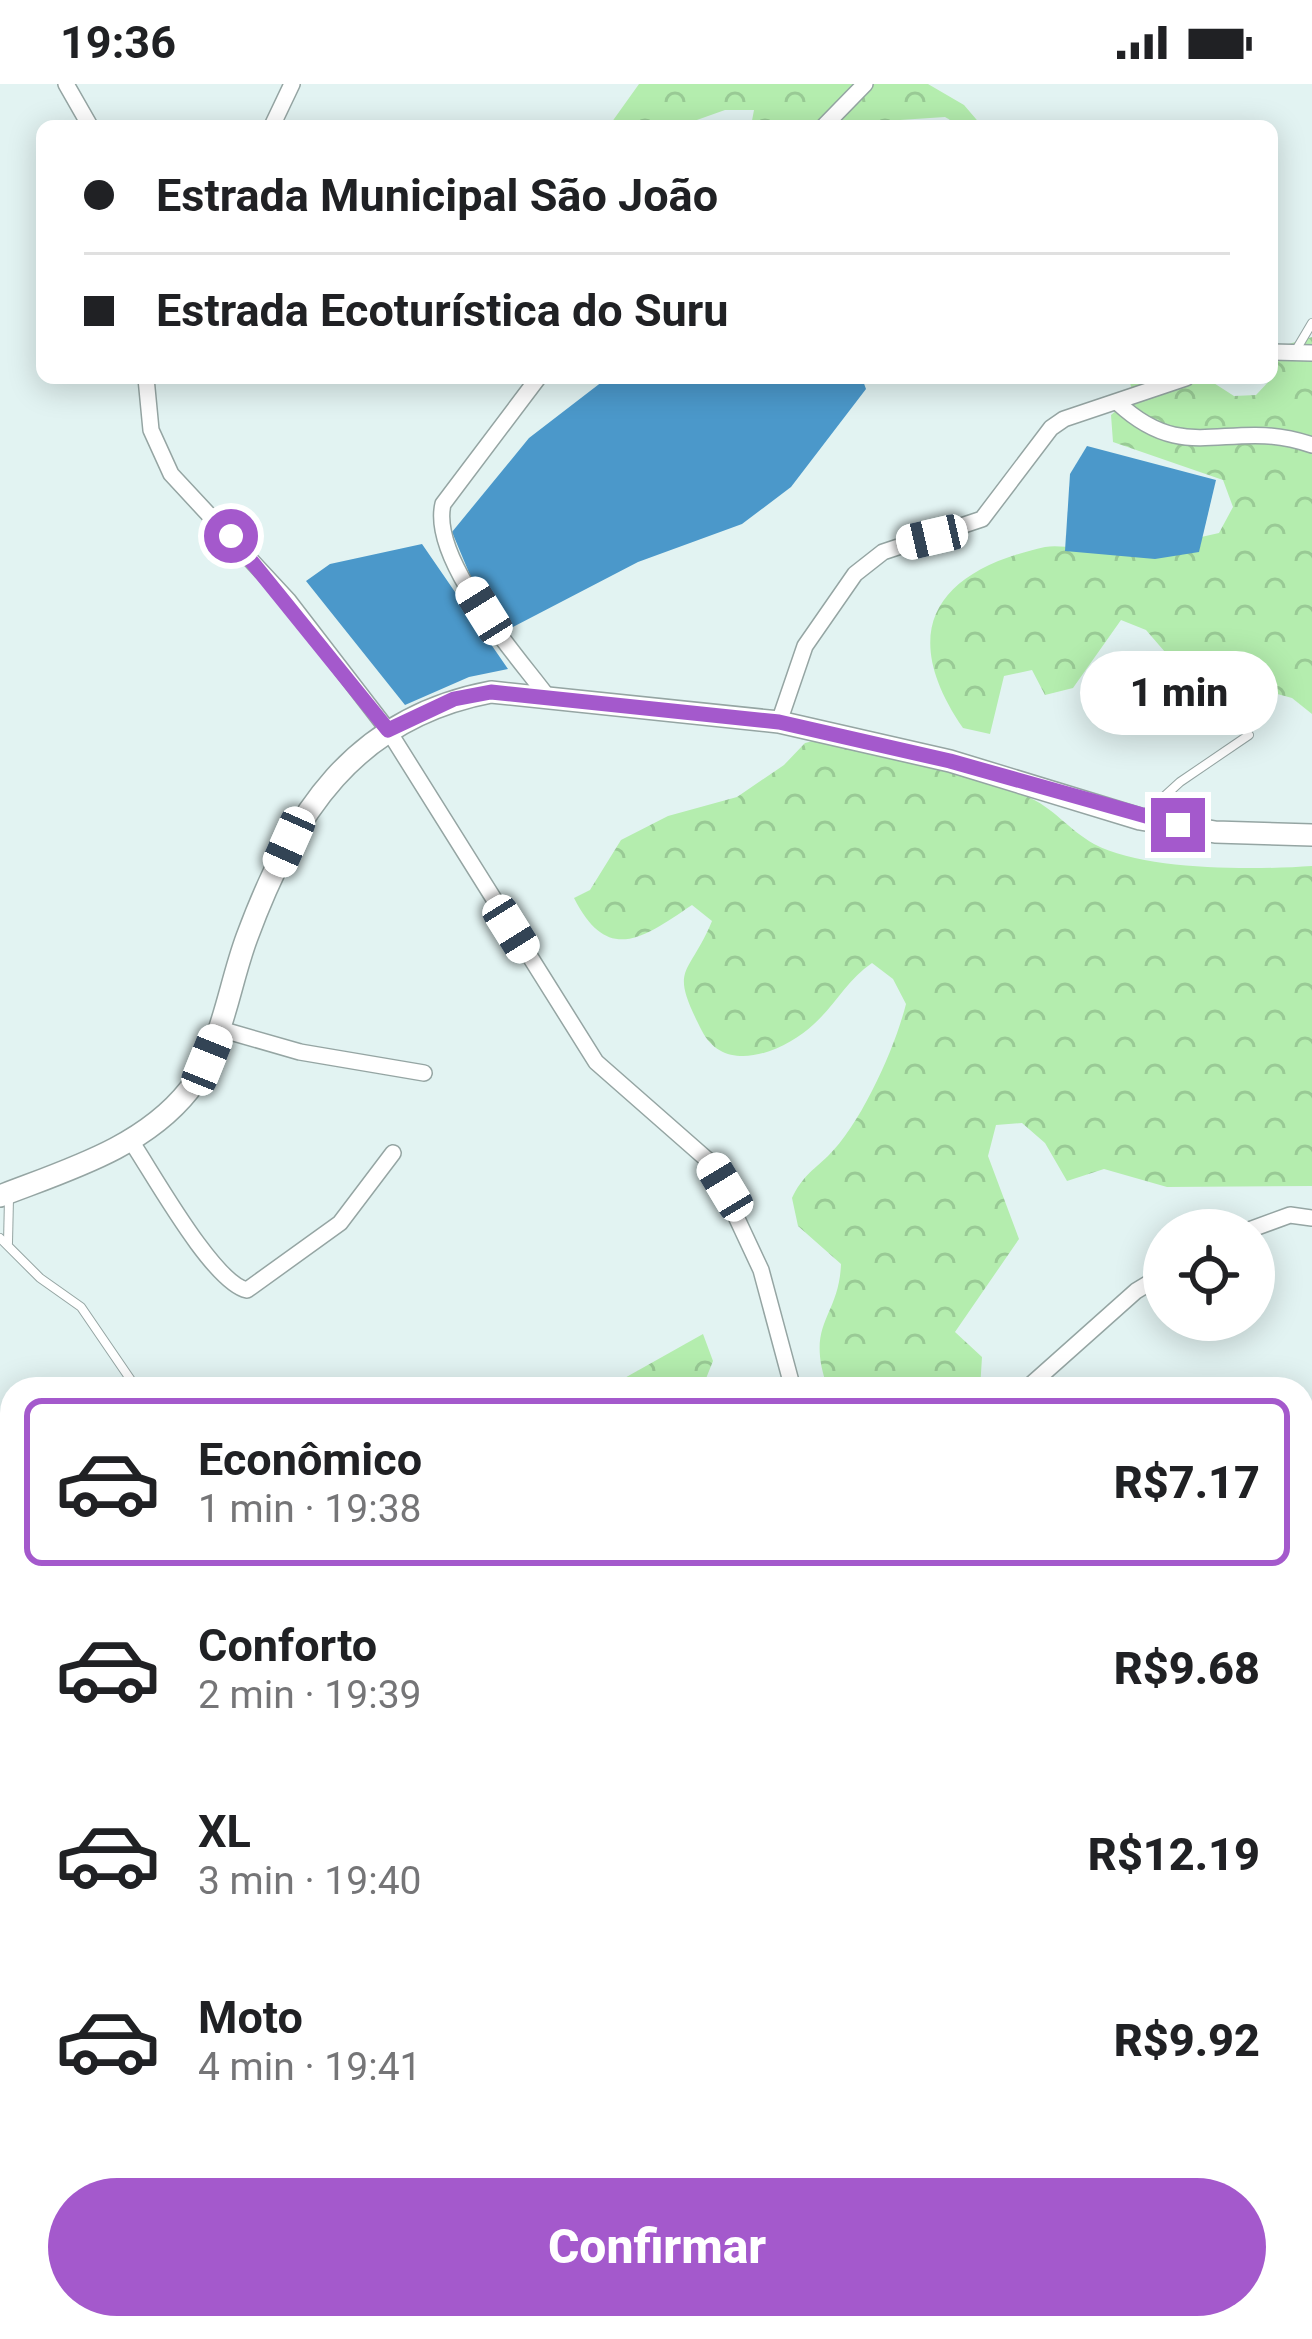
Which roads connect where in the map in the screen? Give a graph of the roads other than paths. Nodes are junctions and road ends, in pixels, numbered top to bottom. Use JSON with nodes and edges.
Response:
{"nodes":[{"id":1,"x":65,"y":84,"type":"edge"},
{"id":2,"x":292,"y":84,"type":"edge"},
{"id":3,"x":865,"y":84,"type":"edge"},
{"id":4,"x":86,"y":120,"type":"edge"},
{"id":5,"x":275,"y":120,"type":"edge"},
{"id":6,"x":830,"y":120,"type":"edge"},
{"id":7,"x":1312,"y":323,"type":"edge"},
{"id":8,"x":1304,"y":352,"type":"edge"},
{"id":9,"x":147,"y":384,"type":"edge"},
{"id":10,"x":533,"y":384,"type":"edge"},
{"id":11,"x":1170,"y":384,"type":"edge"},
{"id":12,"x":1118,"y":403,"type":"junction"},
{"id":13,"x":1312,"y":445,"type":"edge"},
{"id":14,"x":547,"y":696,"type":"junction"},
{"id":15,"x":779,"y":722,"type":"junction"},
{"id":16,"x":388,"y":730,"type":"junction"},
{"id":17,"x":1249,"y":735,"type":"dead end"},
{"id":18,"x":1140,"y":819,"type":"junction"},
{"id":19,"x":1312,"y":835,"type":"edge"},
{"id":20,"x":220,"y":1029,"type":"junction"},
{"id":21,"x":424,"y":1072,"type":"dead end"},
{"id":22,"x":130,"y":1141,"type":"junction"},
{"id":23,"x":393,"y":1153,"type":"dead end"},
{"id":24,"x":4,"y":1194,"type":"edge"},
{"id":25,"x":1312,"y":1218,"type":"edge"},
{"id":26,"x":1275,"y":1220,"type":"edge"},
{"id":27,"x":4,"y":1241,"type":"edge"},
{"id":28,"x":1143,"y":1287,"type":"edge"},
{"id":29,"x":129,"y":1377,"type":"edge"},
{"id":30,"x":791,"y":1377,"type":"edge"},
{"id":31,"x":1039,"y":1377,"type":"edge"}],
"edges":[{"from":1,"to":4,"type":"street"},
{"from":2,"to":5,"type":"street"},
{"from":3,"to":6,"type":"street"},
{"from":7,"to":8,"type":"lane"},
{"from":9,"to":16,"type":"street"},
{"from":10,"to":14,"type":"street"},
{"from":11,"to":12,"type":"street"},
{"from":12,"to":13,"type":"street"},
{"from":12,"to":15,"type":"street"},
{"from":14,"to":15,"type":"main road"},
{"from":14,"to":16,"type":"main road"},
{"from":15,"to":18,"type":"main road"},
{"from":16,"to":20,"type":"main road"},
{"from":16,"to":30,"type":"street"},
{"from":17,"to":18,"type":"lane"},
{"from":18,"to":19,"type":"main road"},
{"from":20,"to":21,"type":"street"},
{"from":20,"to":22,"type":"main road"},
{"from":22,"to":23,"type":"street"},
{"from":22,"to":24,"type":"main road"},
{"from":24,"to":27,"type":"lane"},
{"from":25,"to":26,"type":"street"},
{"from":27,"to":29,"type":"lane"},
{"from":28,"to":31,"type":"street"}]}
